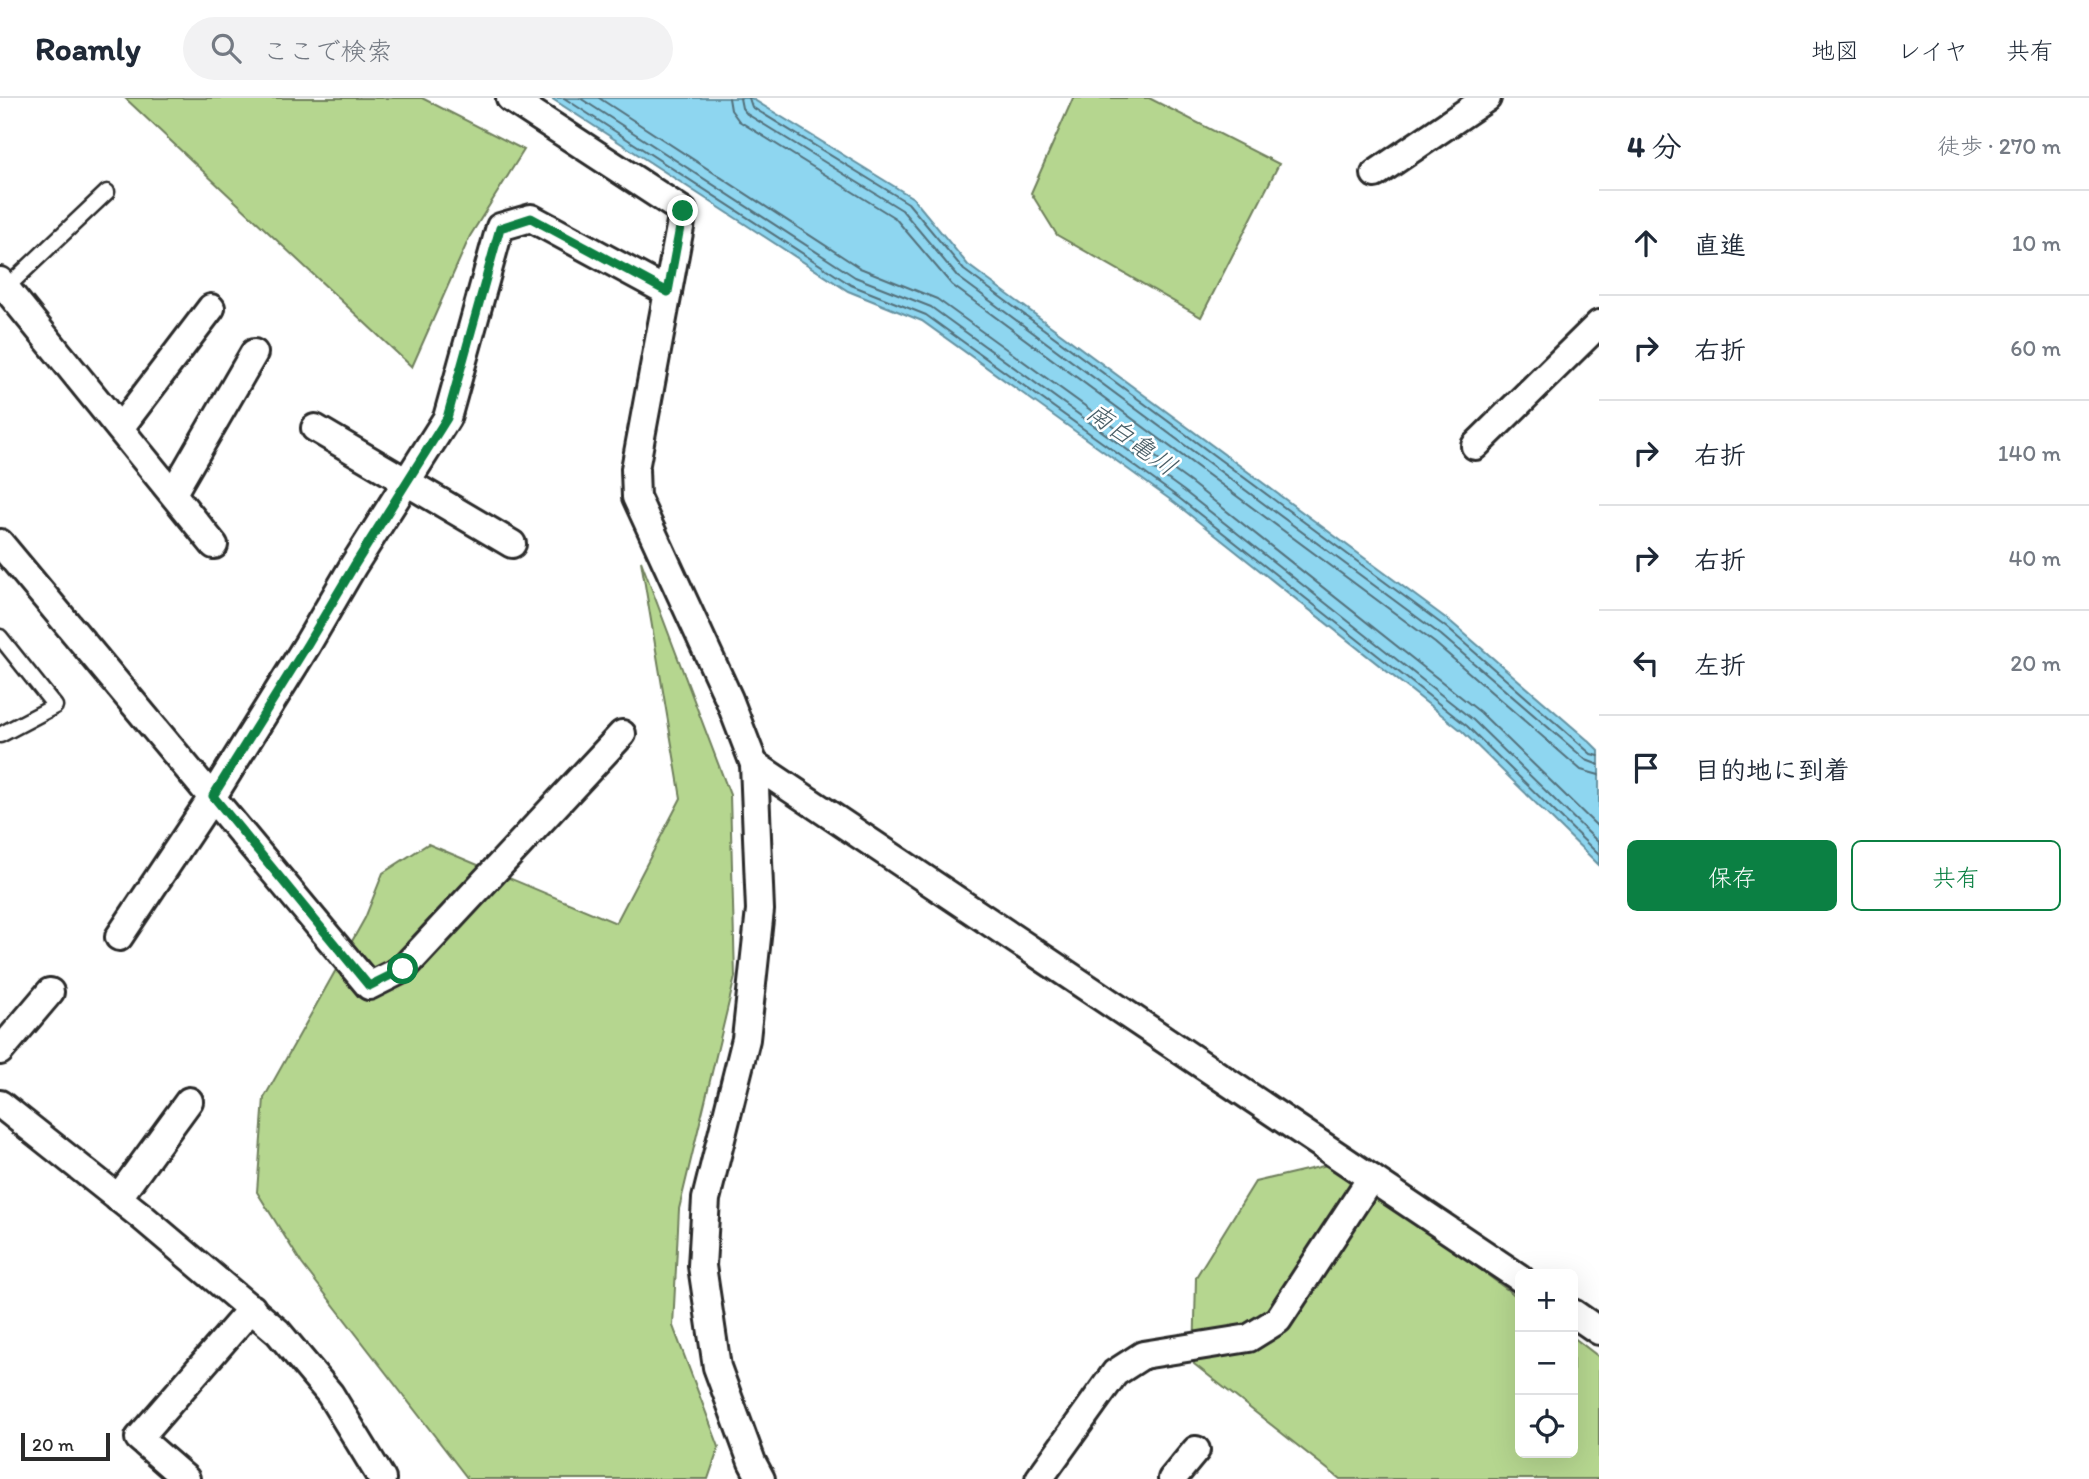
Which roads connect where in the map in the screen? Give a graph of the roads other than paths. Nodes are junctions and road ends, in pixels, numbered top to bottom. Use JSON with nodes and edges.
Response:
{"nodes":[{"id":1,"x":510,"y":98,"type":"edge"},
{"id":2,"x":1487,"y":98,"type":"edge"},
{"id":3,"x":1376,"y":174,"type":"dead end"},
{"id":4,"x":107,"y":192,"type":"dead end"},
{"id":5,"x":3,"y":284,"type":"edge"},
{"id":6,"x":668,"y":292,"type":"junction"},
{"id":7,"x":211,"y":308,"type":"dead end"},
{"id":8,"x":1599,"y":324,"type":"edge"},
{"id":9,"x":254,"y":353,"type":"dead end"},
{"id":10,"x":120,"y":428,"type":"junction"},
{"id":11,"x":315,"y":428,"type":"dead end"},
{"id":12,"x":1475,"y":446,"type":"dead end"},
{"id":13,"x":407,"y":482,"type":"junction"},
{"id":14,"x":173,"y":493,"type":"junction"},
{"id":15,"x":512,"y":544,"type":"dead end"},
{"id":16,"x":0,"y":545,"type":"edge"},
{"id":17,"x":214,"y":545,"type":"dead end"},
{"id":18,"x":0,"y":637,"type":"edge"},
{"id":19,"x":622,"y":734,"type":"dead end"},
{"id":20,"x":0,"y":735,"type":"edge"},
{"id":21,"x":754,"y":764,"type":"junction"},
{"id":22,"x":213,"y":796,"type":"junction"},
{"id":23,"x":119,"y":937,"type":"dead end"},
{"id":24,"x":50,"y":992,"type":"dead end"},
{"id":25,"x":0,"y":1051,"type":"edge"},
{"id":26,"x":189,"y":1101,"type":"dead end"},
{"id":27,"x":0,"y":1104,"type":"edge"},
{"id":28,"x":1371,"y":1178,"type":"junction"},
{"id":29,"x":118,"y":1198,"type":"junction"},
{"id":30,"x":1515,"y":1275,"type":"edge"},
{"id":31,"x":252,"y":1308,"type":"junction"},
{"id":32,"x":1578,"y":1316,"type":"edge"},
{"id":33,"x":1599,"y":1331,"type":"edge"},
{"id":34,"x":1196,"y":1451,"type":"dead end"},
{"id":35,"x":1049,"y":1476,"type":"edge"},
{"id":36,"x":186,"y":1479,"type":"edge"},
{"id":37,"x":382,"y":1479,"type":"edge"},
{"id":38,"x":761,"y":1479,"type":"edge"},
{"id":39,"x":1172,"y":1479,"type":"edge"}],
"edges":[{"from":1,"to":6,"type":"street"},
{"from":2,"to":3,"type":"street"},
{"from":4,"to":5,"type":"lane"},
{"from":5,"to":10,"type":"street"},
{"from":6,"to":13,"type":"street"},
{"from":6,"to":21,"type":"street"},
{"from":7,"to":10,"type":"street"},
{"from":8,"to":12,"type":"street"},
{"from":9,"to":14,"type":"street"},
{"from":10,"to":14,"type":"street"},
{"from":11,"to":13,"type":"street"},
{"from":13,"to":15,"type":"street"},
{"from":13,"to":22,"type":"street"},
{"from":14,"to":17,"type":"street"},
{"from":16,"to":22,"type":"street"},
{"from":18,"to":20,"type":"lane"},
{"from":19,"to":22,"type":"street"},
{"from":21,"to":28,"type":"street"},
{"from":21,"to":38,"type":"street"},
{"from":22,"to":23,"type":"street"},
{"from":24,"to":25,"type":"street"},
{"from":26,"to":29,"type":"street"},
{"from":27,"to":29,"type":"street"},
{"from":28,"to":30,"type":"street"},
{"from":28,"to":35,"type":"street"},
{"from":29,"to":31,"type":"street"},
{"from":31,"to":36,"type":"street"},
{"from":31,"to":37,"type":"street"},
{"from":32,"to":33,"type":"street"},
{"from":34,"to":39,"type":"street"}]}
